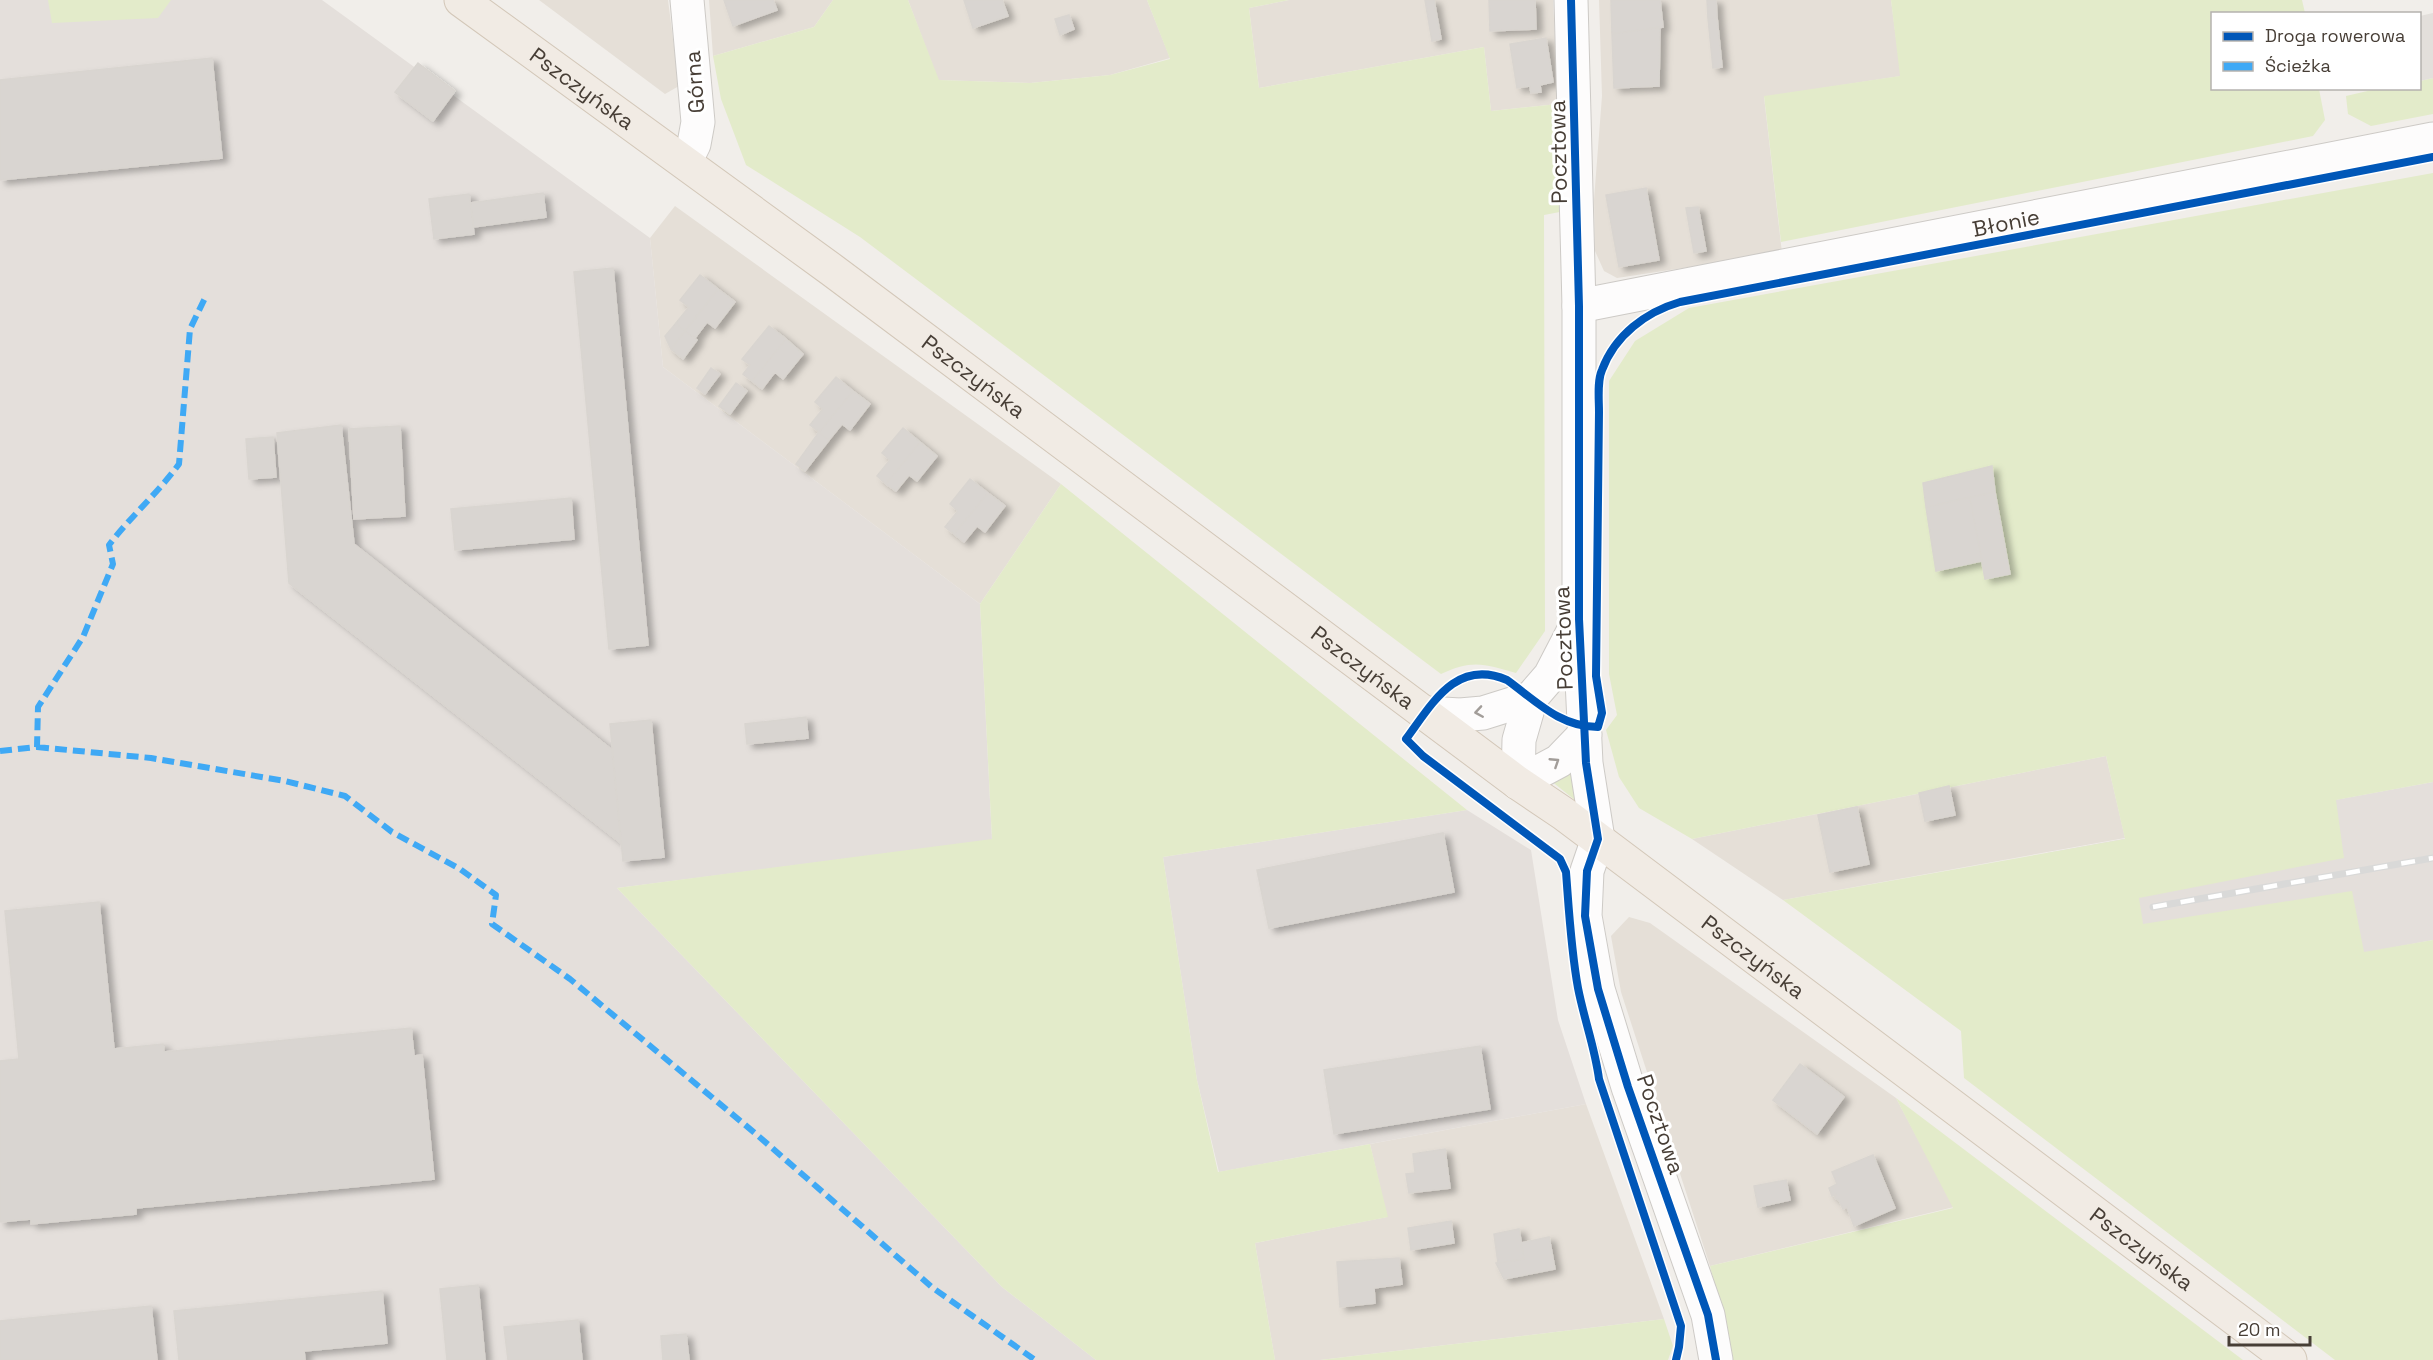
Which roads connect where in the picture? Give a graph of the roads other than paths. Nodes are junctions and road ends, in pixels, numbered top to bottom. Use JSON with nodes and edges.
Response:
{"nodes":[{"id":1,"x":461,"y":0,"type":"edge"},
{"id":2,"x":687,"y":0,"type":"edge"},
{"id":3,"x":1571,"y":0,"type":"edge"},
{"id":4,"x":2433,"y":139,"type":"edge"},
{"id":5,"x":685,"y":162,"type":"junction"},
{"id":6,"x":1579,"y":306,"type":"junction"},
{"id":7,"x":1580,"y":619,"type":"junction"},
{"id":8,"x":1531,"y":698,"type":"junction"},
{"id":9,"x":1426,"y":712,"type":"junction"},
{"id":10,"x":1585,"y":734,"type":"junction"},
{"id":11,"x":1518,"y":783,"type":"junction"},
{"id":12,"x":1598,"y":839,"type":"junction"},
{"id":13,"x":1716,"y":1360,"type":"edge"},
{"id":14,"x":2290,"y":1360,"type":"edge"}],
"edges":[{"from":1,"to":5,"type":"main road","name":"Pszczyńska"},
{"from":2,"to":5,"type":"street","name":"Górna"},
{"from":3,"to":6,"type":"street","name":"Pocztowa"},
{"from":4,"to":6,"type":"street","name":"Błonie"},
{"from":5,"to":9,"type":"main road","name":"Pszczyńska"},
{"from":6,"to":7,"type":"street","name":"Pocztowa"},
{"from":7,"to":8,"type":"street","name":"Pocztowa"},
{"from":7,"to":10,"type":"street","name":"Pocztowa"},
{"from":8,"to":9,"type":"street","name":"Pocztowa","one_way":true},
{"from":8,"to":11,"type":"street","name":"Pocztowa"},
{"from":9,"to":11,"type":"main road","name":"Pszczyńska"},
{"from":11,"to":10,"type":"street","one_way":true},
{"from":10,"to":12,"type":"street","name":"Pocztowa"},
{"from":11,"to":12,"type":"main road","name":"Pszczyńska"},
{"from":12,"to":13,"type":"street","name":"Pocztowa"},
{"from":12,"to":14,"type":"main road","name":"Pszczyńska"}]}
